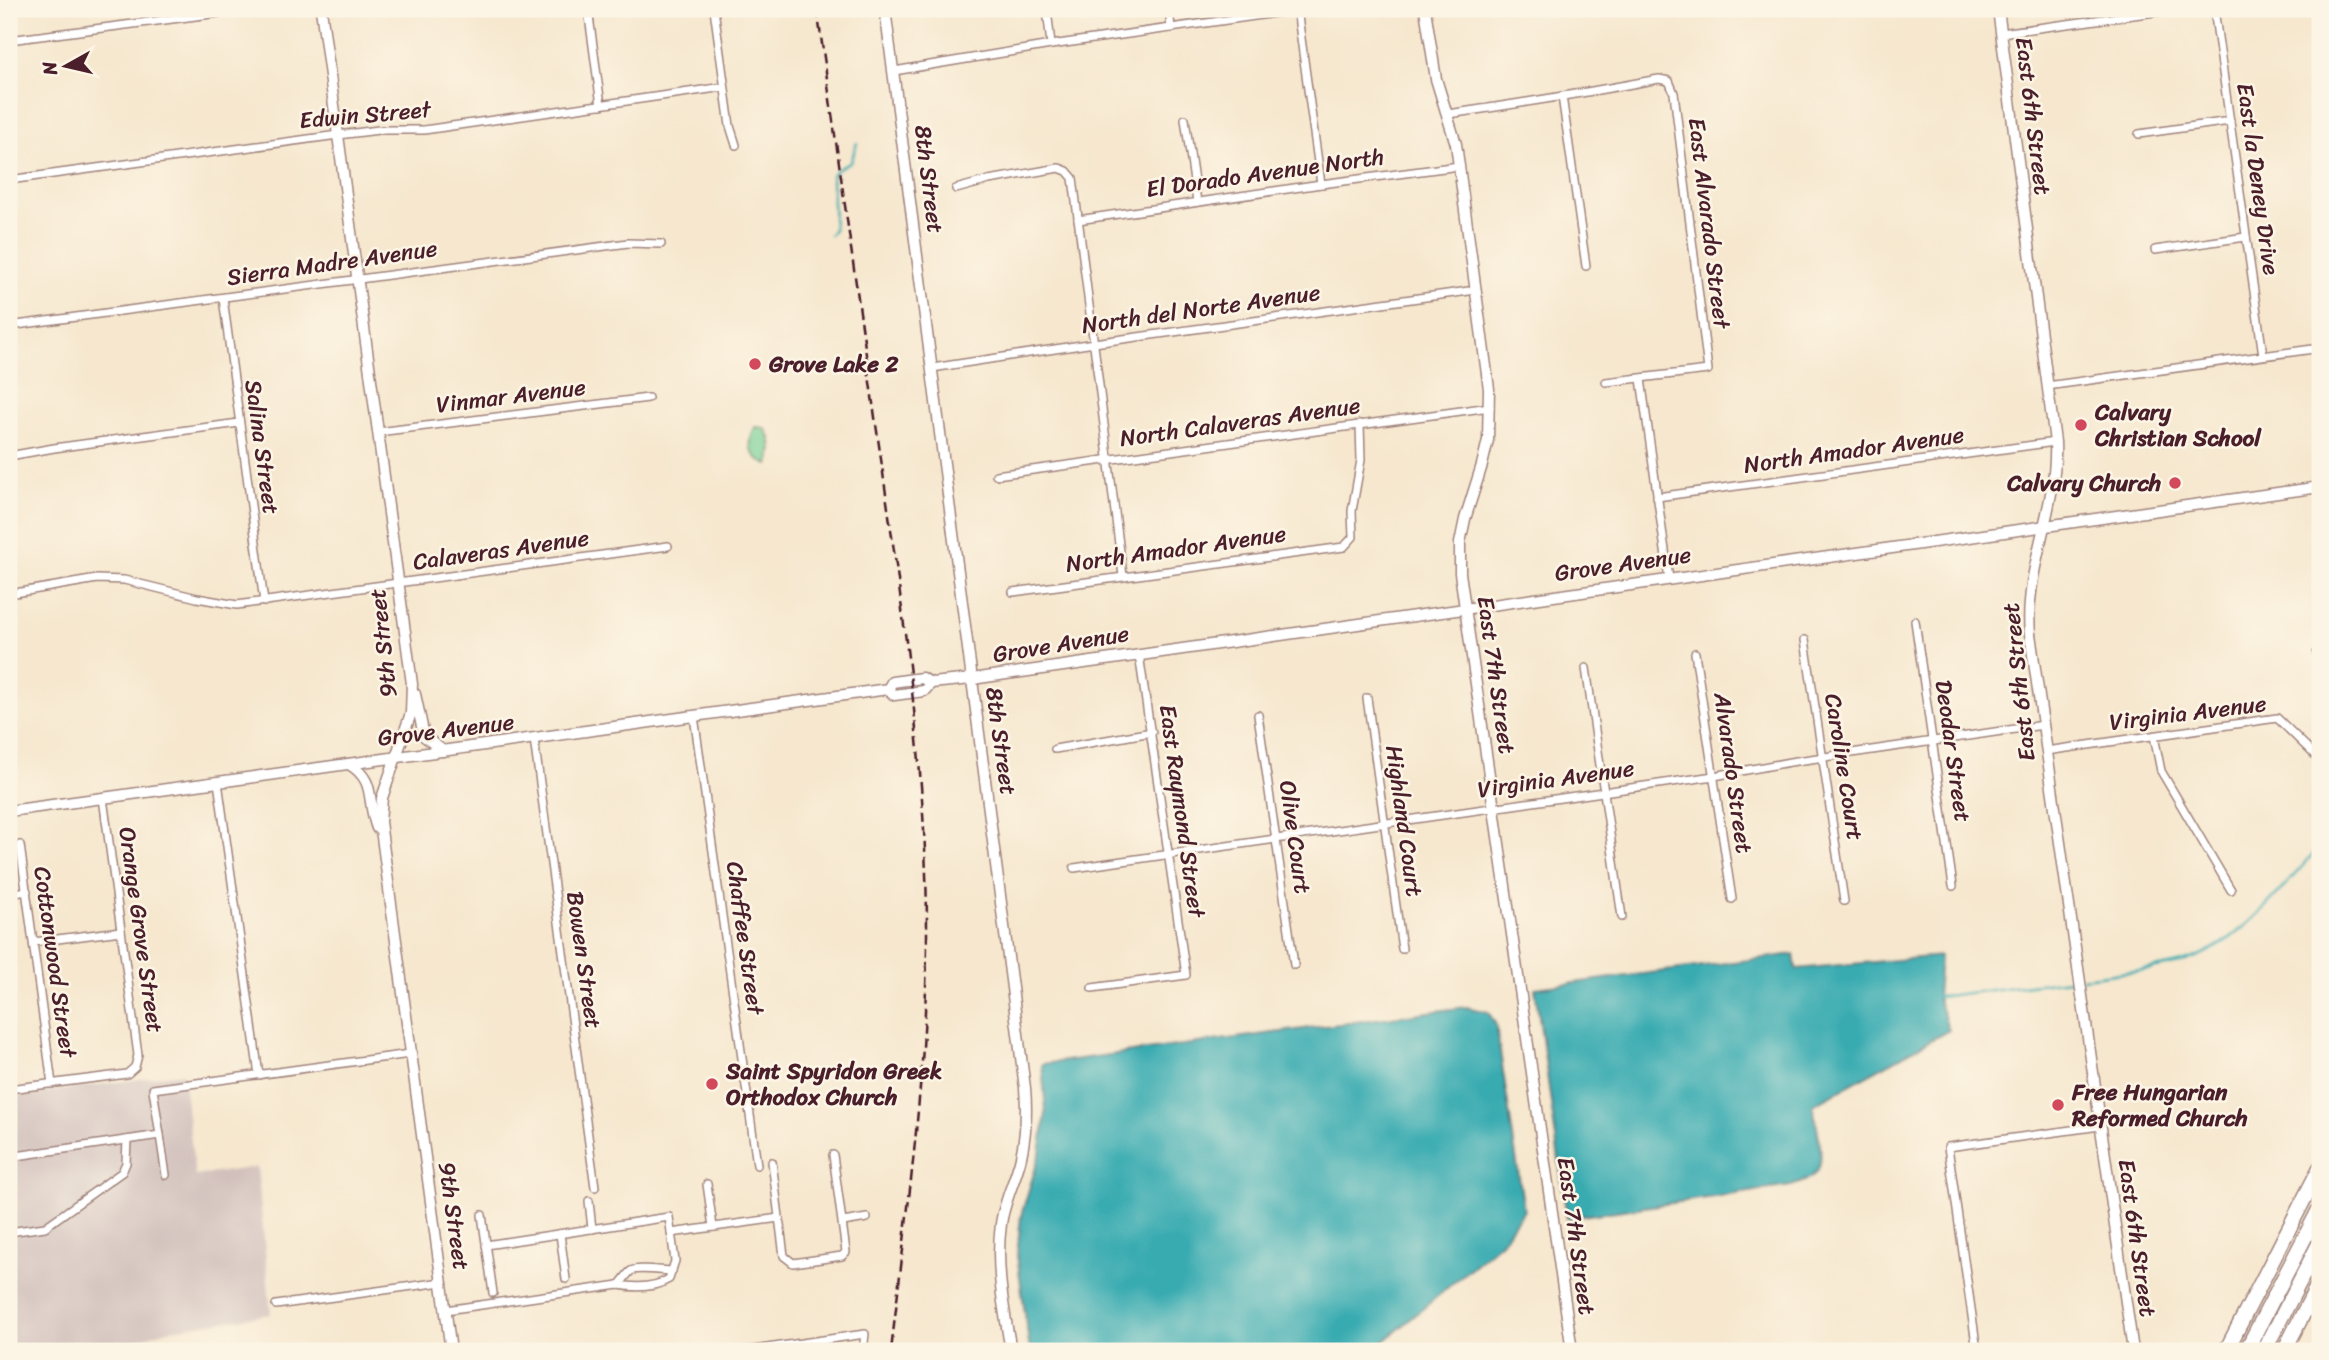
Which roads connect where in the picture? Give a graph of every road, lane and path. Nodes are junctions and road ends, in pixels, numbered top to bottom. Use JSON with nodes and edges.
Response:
{"nodes":[{"id":1,"x":250,"y":9,"type":"edge"},
{"id":2,"x":321,"y":9,"type":"edge"},
{"id":3,"x":460,"y":9,"type":"edge"},
{"id":4,"x":589,"y":9,"type":"edge"},
{"id":5,"x":714,"y":9,"type":"edge"},
{"id":6,"x":885,"y":9,"type":"edge"},
{"id":7,"x":1047,"y":9,"type":"edge"},
{"id":8,"x":1169,"y":9,"type":"edge"},
{"id":9,"x":1297,"y":9,"type":"edge"},
{"id":10,"x":1425,"y":9,"type":"edge"},
{"id":11,"x":1998,"y":9,"type":"edge"},
{"id":12,"x":2177,"y":9,"type":"edge"},
{"id":13,"x":2214,"y":9,"type":"edge"},
{"id":14,"x":451,"y":11,"type":"dead end"},
{"id":15,"x":1171,"y":28,"type":"junction"},
{"id":16,"x":2001,"y":33,"type":"junction"},
{"id":17,"x":9,"y":40,"type":"edge"},
{"id":18,"x":1051,"y":45,"type":"junction"},
{"id":19,"x":894,"y":71,"type":"junction"},
{"id":20,"x":724,"y":87,"type":"junction"},
{"id":21,"x":1562,"y":96,"type":"junction"},
{"id":22,"x":601,"y":105,"type":"junction"},
{"id":23,"x":1448,"y":114,"type":"junction"},
{"id":24,"x":1185,"y":119,"type":"dead end"},
{"id":25,"x":2230,"y":121,"type":"junction"},
{"id":26,"x":2139,"y":134,"type":"dead end"},
{"id":27,"x":338,"y":135,"type":"junction"},
{"id":28,"x":736,"y":145,"type":"dead end"},
{"id":29,"x":1459,"y":166,"type":"junction"},
{"id":30,"x":9,"y":180,"type":"edge"},
{"id":31,"x":1321,"y":184,"type":"junction"},
{"id":32,"x":956,"y":189,"type":"dead end"},
{"id":33,"x":1197,"y":202,"type":"junction"},
{"id":34,"x":1078,"y":220,"type":"junction"},
{"id":35,"x":2246,"y":237,"type":"junction"},
{"id":36,"x":661,"y":244,"type":"dead end"},
{"id":37,"x":2155,"y":250,"type":"dead end"},
{"id":38,"x":1586,"y":266,"type":"dead end"},
{"id":39,"x":357,"y":280,"type":"junction"},
{"id":40,"x":1476,"y":290,"type":"junction"},
{"id":41,"x":223,"y":298,"type":"junction"},
{"id":42,"x":9,"y":326,"type":"edge"},
{"id":43,"x":1094,"y":343,"type":"junction"},
{"id":44,"x":2320,"y":348,"type":"edge"},
{"id":45,"x":2263,"y":355,"type":"junction"},
{"id":46,"x":932,"y":368,"type":"junction"},
{"id":47,"x":1641,"y":379,"type":"junction"},
{"id":48,"x":1606,"y":382,"type":"dead end"},
{"id":49,"x":2047,"y":386,"type":"junction"},
{"id":50,"x":648,"y":398,"type":"dead end"},
{"id":51,"x":1490,"y":407,"type":"junction"},
{"id":52,"x":239,"y":423,"type":"junction"},
{"id":53,"x":1360,"y":424,"type":"junction"},
{"id":54,"x":378,"y":432,"type":"junction"},
{"id":55,"x":2055,"y":442,"type":"junction"},
{"id":56,"x":9,"y":456,"type":"edge"},
{"id":57,"x":1108,"y":460,"type":"junction"},
{"id":58,"x":996,"y":475,"type":"dead end"},
{"id":59,"x":2320,"y":486,"type":"edge"},
{"id":60,"x":1657,"y":497,"type":"junction"},
{"id":61,"x":2045,"y":526,"type":"junction"},
{"id":62,"x":668,"y":546,"type":"dead end"},
{"id":63,"x":1123,"y":576,"type":"junction"},
{"id":64,"x":1669,"y":579,"type":"junction"},
{"id":65,"x":398,"y":584,"type":"junction"},
{"id":66,"x":1013,"y":592,"type":"dead end"},
{"id":67,"x":9,"y":594,"type":"edge"},
{"id":68,"x":264,"y":602,"type":"junction"},
{"id":69,"x":1464,"y":608,"type":"junction"},
{"id":70,"x":1915,"y":621,"type":"dead end"},
{"id":71,"x":1805,"y":640,"type":"dead end"},
{"id":72,"x":1139,"y":653,"type":"junction"},
{"id":73,"x":1695,"y":653,"type":"dead end"},
{"id":74,"x":1586,"y":668,"type":"dead end"},
{"id":75,"x":972,"y":678,"type":"junction"},
{"id":76,"x":411,"y":684,"type":"junction"},
{"id":77,"x":1367,"y":698,"type":"dead end"},
{"id":78,"x":1258,"y":715,"type":"dead end"},
{"id":79,"x":694,"y":716,"type":"junction"},
{"id":80,"x":2043,"y":725,"type":"junction"},
{"id":81,"x":1152,"y":732,"type":"junction"},
{"id":82,"x":2154,"y":736,"type":"junction"},
{"id":83,"x":534,"y":739,"type":"junction"},
{"id":84,"x":1932,"y":741,"type":"junction"},
{"id":85,"x":1055,"y":749,"type":"dead end"},
{"id":86,"x":443,"y":751,"type":"junction"},
{"id":87,"x":2046,"y":751,"type":"junction"},
{"id":88,"x":397,"y":757,"type":"junction"},
{"id":89,"x":1823,"y":757,"type":"junction"},
{"id":90,"x":2320,"y":760,"type":"edge"},
{"id":91,"x":349,"y":764,"type":"junction"},
{"id":92,"x":1714,"y":776,"type":"junction"},
{"id":93,"x":218,"y":782,"type":"junction"},
{"id":94,"x":1604,"y":792,"type":"junction"},
{"id":95,"x":103,"y":798,"type":"junction"},
{"id":96,"x":1494,"y":808,"type":"junction"},
{"id":97,"x":9,"y":811,"type":"edge"},
{"id":98,"x":1384,"y":823,"type":"junction"},
{"id":99,"x":1277,"y":839,"type":"junction"},
{"id":100,"x":382,"y":841,"type":"junction"},
{"id":101,"x":20,"y":845,"type":"dead end"},
{"id":102,"x":1169,"y":853,"type":"junction"},
{"id":103,"x":1074,"y":868,"type":"dead end"},
{"id":104,"x":1953,"y":887,"type":"dead end"},
{"id":105,"x":2231,"y":890,"type":"dead end"},
{"id":106,"x":27,"y":891,"type":"junction"},
{"id":107,"x":9,"y":894,"type":"edge"},
{"id":108,"x":1732,"y":899,"type":"dead end"},
{"id":109,"x":1844,"y":901,"type":"dead end"},
{"id":110,"x":1622,"y":917,"type":"dead end"},
{"id":111,"x":121,"y":931,"type":"junction"},
{"id":112,"x":34,"y":943,"type":"junction"},
{"id":113,"x":1402,"y":949,"type":"dead end"},
{"id":114,"x":1294,"y":965,"type":"dead end"},
{"id":115,"x":1092,"y":988,"type":"dead end"},
{"id":116,"x":410,"y":1054,"type":"junction"},
{"id":117,"x":259,"y":1075,"type":"junction"},
{"id":118,"x":52,"y":1084,"type":"junction"},
{"id":119,"x":9,"y":1089,"type":"edge"},
{"id":120,"x":2100,"y":1126,"type":"junction"},
{"id":121,"x":160,"y":1135,"type":"junction"},
{"id":122,"x":127,"y":1140,"type":"junction"},
{"id":123,"x":833,"y":1154,"type":"dead end"},
{"id":124,"x":9,"y":1157,"type":"edge"},
{"id":125,"x":772,"y":1162,"type":"dead end"},
{"id":126,"x":757,"y":1165,"type":"dead end"},
{"id":127,"x":2320,"y":1168,"type":"edge"},
{"id":128,"x":166,"y":1175,"type":"dead end"},
{"id":129,"x":707,"y":1184,"type":"dead end"},
{"id":130,"x":595,"y":1187,"type":"dead end"},
{"id":131,"x":589,"y":1201,"type":"dead end"},
{"id":132,"x":2320,"y":1208,"type":"edge"},
{"id":133,"x":482,"y":1215,"type":"dead end"},
{"id":134,"x":779,"y":1218,"type":"junction"},
{"id":135,"x":867,"y":1218,"type":"dead end"},
{"id":136,"x":843,"y":1222,"type":"junction"},
{"id":137,"x":713,"y":1227,"type":"junction"},
{"id":138,"x":592,"y":1229,"type":"junction"},
{"id":139,"x":9,"y":1232,"type":"edge"},
{"id":140,"x":671,"y":1233,"type":"junction"},
{"id":141,"x":559,"y":1234,"type":"junction"},
{"id":142,"x":2320,"y":1242,"type":"edge"},
{"id":143,"x":486,"y":1245,"type":"junction"},
{"id":144,"x":672,"y":1271,"type":"junction"},
{"id":145,"x":650,"y":1272,"type":"junction"},
{"id":146,"x":566,"y":1279,"type":"dead end"},
{"id":147,"x":2320,"y":1281,"type":"edge"},
{"id":148,"x":442,"y":1282,"type":"junction"},
{"id":149,"x":619,"y":1285,"type":"junction"},
{"id":150,"x":649,"y":1286,"type":"junction"},
{"id":151,"x":493,"y":1293,"type":"dead end"},
{"id":152,"x":276,"y":1305,"type":"dead end"},
{"id":153,"x":446,"y":1310,"type":"junction"},
{"id":154,"x":452,"y":1351,"type":"edge"},
{"id":155,"x":746,"y":1351,"type":"edge"},
{"id":156,"x":863,"y":1351,"type":"edge"},
{"id":157,"x":1011,"y":1351,"type":"edge"},
{"id":158,"x":1572,"y":1351,"type":"edge"},
{"id":159,"x":1977,"y":1351,"type":"edge"},
{"id":160,"x":2133,"y":1351,"type":"edge"},
{"id":161,"x":2226,"y":1351,"type":"edge"},
{"id":162,"x":2246,"y":1351,"type":"edge"},
{"id":163,"x":2264,"y":1351,"type":"edge"},
{"id":164,"x":2284,"y":1351,"type":"edge"}],
"edges":[{"from":1,"to":17,"type":"street"},
{"from":2,"to":27,"type":"street","name":"9th Street"},
{"from":3,"to":14,"type":"street"},
{"from":4,"to":22,"type":"street"},
{"from":5,"to":20,"type":"street"},
{"from":6,"to":19,"type":"street","name":"8th Street"},
{"from":7,"to":18,"type":"street"},
{"from":8,"to":15,"type":"street"},
{"from":9,"to":15,"type":"street"},
{"from":9,"to":31,"type":"street"},
{"from":10,"to":23,"type":"street","name":"East 7th Street"},
{"from":11,"to":16,"type":"street","name":"East 6th Street"},
{"from":12,"to":16,"type":"street"},
{"from":13,"to":25,"type":"street","name":"East la Deney Drive"},
{"from":15,"to":18,"type":"street"},
{"from":16,"to":49,"type":"street","name":"East 6th Street"},
{"from":18,"to":19,"type":"street"},
{"from":19,"to":46,"type":"street","name":"8th Street"},
{"from":20,"to":22,"type":"street","name":"Edwin Street"},
{"from":20,"to":28,"type":"street"},
{"from":21,"to":23,"type":"street"},
{"from":21,"to":38,"type":"street"},
{"from":21,"to":47,"type":"street","name":"East Alvarado Street"},
{"from":22,"to":27,"type":"street","name":"Edwin Street"},
{"from":23,"to":29,"type":"street","name":"East 7th Street"},
{"from":24,"to":33,"type":"street"},
{"from":25,"to":26,"type":"street"},
{"from":25,"to":35,"type":"street","name":"East la Deney Drive"},
{"from":27,"to":30,"type":"street","name":"Edwin Street"},
{"from":27,"to":39,"type":"street","name":"9th Street"},
{"from":29,"to":31,"type":"street","name":"El Dorado Avenue North"},
{"from":29,"to":40,"type":"street","name":"East 7th Street"},
{"from":31,"to":33,"type":"street","name":"El Dorado Avenue North"},
{"from":32,"to":34,"type":"street"},
{"from":33,"to":34,"type":"street","name":"El Dorado Avenue North"},
{"from":34,"to":43,"type":"street"},
{"from":35,"to":37,"type":"street"},
{"from":35,"to":45,"type":"street","name":"East la Deney Drive"},
{"from":36,"to":39,"type":"street","name":"Sierra Madre Avenue"},
{"from":39,"to":41,"type":"street","name":"Sierra Madre Avenue"},
{"from":39,"to":54,"type":"street","name":"9th Street"},
{"from":40,"to":43,"type":"street","name":"North del Norte Avenue"},
{"from":40,"to":51,"type":"street","name":"East 7th Street"},
{"from":41,"to":42,"type":"street","name":"Sierra Madre Avenue"},
{"from":41,"to":52,"type":"street","name":"Salina Street"},
{"from":43,"to":46,"type":"street","name":"North del Norte Avenue"},
{"from":43,"to":57,"type":"street"},
{"from":44,"to":45,"type":"street"},
{"from":45,"to":49,"type":"street"},
{"from":46,"to":75,"type":"street","name":"8th Street"},
{"from":47,"to":48,"type":"street"},
{"from":47,"to":60,"type":"street"},
{"from":49,"to":55,"type":"street","name":"East 6th Street"},
{"from":50,"to":54,"type":"street","name":"Vinmar Avenue"},
{"from":51,"to":53,"type":"street","name":"North Calaveras Avenue"},
{"from":51,"to":69,"type":"street","name":"East 7th Street"},
{"from":52,"to":56,"type":"street"},
{"from":52,"to":68,"type":"street","name":"Salina Street"},
{"from":53,"to":57,"type":"street","name":"North Calaveras Avenue"},
{"from":53,"to":63,"type":"street","name":"North Amador Avenue"},
{"from":54,"to":65,"type":"street","name":"9th Street"},
{"from":55,"to":60,"type":"street","name":"North Amador Avenue"},
{"from":55,"to":61,"type":"street","name":"East 6th Street"},
{"from":57,"to":58,"type":"street","name":"North Calaveras Avenue"},
{"from":57,"to":63,"type":"street"},
{"from":59,"to":61,"type":"street","name":"Grove Avenue"},
{"from":60,"to":64,"type":"street"},
{"from":61,"to":64,"type":"street","name":"Grove Avenue"},
{"from":61,"to":80,"type":"street","name":"East 6th Street"},
{"from":62,"to":65,"type":"street","name":"Calaveras Avenue"},
{"from":63,"to":66,"type":"street","name":"North Amador Avenue"},
{"from":64,"to":69,"type":"street","name":"Grove Avenue"},
{"from":65,"to":68,"type":"street","name":"Calaveras Avenue"},
{"from":65,"to":76,"type":"street","name":"9th Street"},
{"from":67,"to":68,"type":"street","name":"Calaveras Avenue"},
{"from":69,"to":72,"type":"street","name":"Grove Avenue"},
{"from":69,"to":96,"type":"street","name":"East 7th Street"},
{"from":70,"to":84,"type":"street","name":"Deodar Street"},
{"from":71,"to":89,"type":"street","name":"Caroline Court"},
{"from":72,"to":75,"type":"street","name":"Grove Avenue"},
{"from":72,"to":81,"type":"street","name":"East Raymond Street"},
{"from":73,"to":92,"type":"street","name":"Alvarado Street"},
{"from":74,"to":94,"type":"street"},
{"from":75,"to":79,"type":"street","name":"Grove Avenue"},
{"from":75,"to":157,"type":"street","name":"8th Street"},
{"from":76,"to":86,"type":"street"},
{"from":76,"to":88,"type":"street","name":"9th Street"},
{"from":77,"to":98,"type":"street","name":"Highland Court"},
{"from":78,"to":99,"type":"street","name":"Olive Court"},
{"from":79,"to":83,"type":"street","name":"Grove Avenue"},
{"from":79,"to":126,"type":"street","name":"Chaffee Street"},
{"from":80,"to":84,"type":"street","name":"Virginia Avenue"},
{"from":80,"to":87,"type":"street","name":"East 6th Street"},
{"from":81,"to":85,"type":"street"},
{"from":81,"to":102,"type":"street","name":"East Raymond Street"},
{"from":82,"to":87,"type":"street","name":"Virginia Avenue"},
{"from":82,"to":90,"type":"street","name":"Virginia Avenue"},
{"from":82,"to":105,"type":"street"},
{"from":83,"to":86,"type":"street","name":"Grove Avenue"},
{"from":83,"to":130,"type":"street","name":"Bowen Street"},
{"from":84,"to":89,"type":"street","name":"Virginia Avenue"},
{"from":84,"to":104,"type":"street","name":"Deodar Street"},
{"from":86,"to":88,"type":"street","name":"Grove Avenue"},
{"from":87,"to":120,"type":"street","name":"East 6th Street"},
{"from":88,"to":91,"type":"street","name":"Grove Avenue"},
{"from":88,"to":100,"type":"street","name":"9th Street"},
{"from":89,"to":92,"type":"street","name":"Virginia Avenue"},
{"from":89,"to":109,"type":"street","name":"Caroline Court"},
{"from":91,"to":93,"type":"street","name":"Grove Avenue"},
{"from":91,"to":100,"type":"street"},
{"from":92,"to":94,"type":"street","name":"Virginia Avenue"},
{"from":92,"to":108,"type":"street","name":"Alvarado Street"},
{"from":93,"to":95,"type":"street","name":"Grove Avenue"},
{"from":93,"to":117,"type":"street"},
{"from":94,"to":96,"type":"street","name":"Virginia Avenue"},
{"from":94,"to":110,"type":"street"},
{"from":95,"to":97,"type":"street","name":"Grove Avenue"},
{"from":95,"to":111,"type":"street","name":"Orange Grove Street"},
{"from":96,"to":98,"type":"street","name":"Virginia Avenue"},
{"from":96,"to":158,"type":"street","name":"East 7th Street"},
{"from":98,"to":99,"type":"street","name":"Virginia Avenue"},
{"from":98,"to":113,"type":"street","name":"Highland Court"},
{"from":99,"to":102,"type":"street","name":"Virginia Avenue"},
{"from":99,"to":114,"type":"street","name":"Olive Court"},
{"from":100,"to":116,"type":"street","name":"9th Street"},
{"from":101,"to":106,"type":"street","name":"Cottonwood Street"},
{"from":102,"to":103,"type":"street","name":"Virginia Avenue"},
{"from":102,"to":115,"type":"street","name":"East Raymond Street"},
{"from":106,"to":107,"type":"street"},
{"from":106,"to":112,"type":"street","name":"Cottonwood Street"},
{"from":111,"to":112,"type":"street"},
{"from":111,"to":118,"type":"street","name":"Orange Grove Street"},
{"from":112,"to":118,"type":"street","name":"Cottonwood Street"},
{"from":116,"to":117,"type":"street"},
{"from":116,"to":148,"type":"street","name":"9th Street"},
{"from":117,"to":121,"type":"street"},
{"from":118,"to":119,"type":"street"},
{"from":120,"to":159,"type":"street"},
{"from":120,"to":160,"type":"street","name":"East 6th Street"},
{"from":121,"to":122,"type":"street"},
{"from":121,"to":128,"type":"street"},
{"from":122,"to":124,"type":"street"},
{"from":122,"to":139,"type":"street"},
{"from":123,"to":136,"type":"street"},
{"from":125,"to":134,"type":"street"},
{"from":127,"to":161,"type":"highway"},
{"from":129,"to":137,"type":"street"},
{"from":131,"to":138,"type":"street"},
{"from":132,"to":162,"type":"highway"},
{"from":133,"to":143,"type":"street"},
{"from":134,"to":136,"type":"street"},
{"from":134,"to":137,"type":"street"},
{"from":135,"to":136,"type":"street"},
{"from":137,"to":140,"type":"street"},
{"from":138,"to":140,"type":"street"},
{"from":138,"to":141,"type":"street"},
{"from":140,"to":144,"type":"street"},
{"from":141,"to":143,"type":"street"},
{"from":141,"to":146,"type":"street"},
{"from":142,"to":163,"type":"highway"},
{"from":143,"to":151,"type":"street"},
{"from":144,"to":145,"type":"street"},
{"from":144,"to":150,"type":"street"},
{"from":145,"to":149,"type":"street"},
{"from":145,"to":150,"type":"street"},
{"from":147,"to":164,"type":"highway"},
{"from":148,"to":152,"type":"street"},
{"from":148,"to":153,"type":"street","name":"9th Street"},
{"from":149,"to":150,"type":"street"},
{"from":149,"to":153,"type":"street"},
{"from":153,"to":154,"type":"street","name":"9th Street"},
{"from":155,"to":156,"type":"street"}]}
